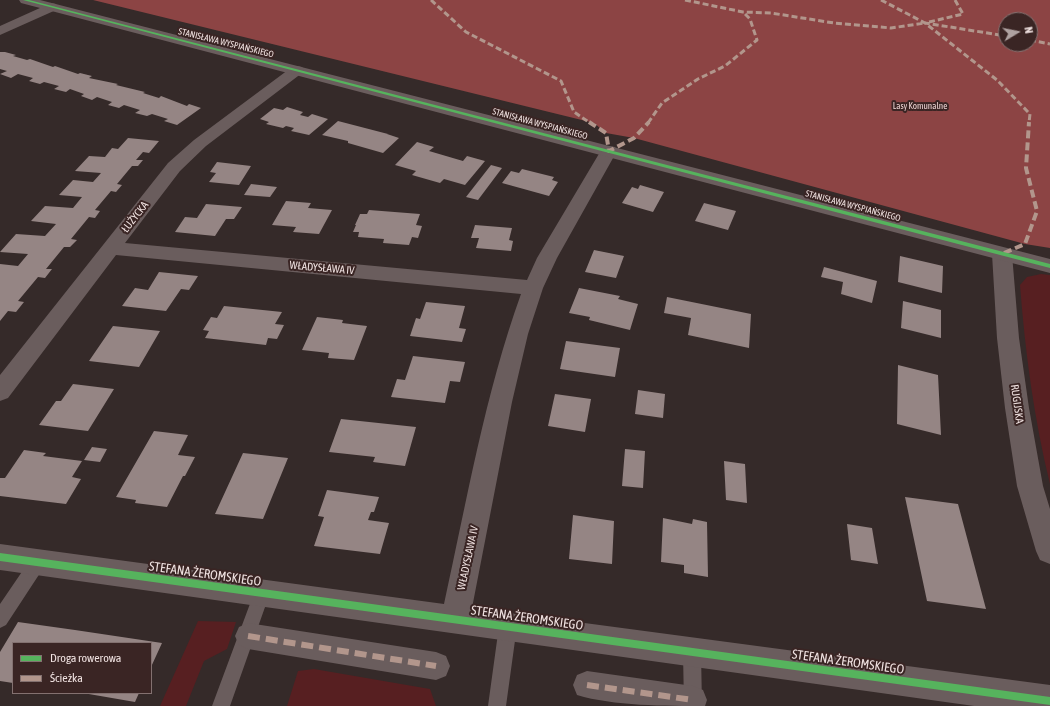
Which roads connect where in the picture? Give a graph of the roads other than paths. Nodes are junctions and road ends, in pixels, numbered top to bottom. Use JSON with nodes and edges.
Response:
{"nodes":[{"id":1,"x":25,"y":0,"type":"edge"},
{"id":2,"x":51,"y":7,"type":"junction"},
{"id":3,"x":0,"y":32,"type":"edge"},
{"id":4,"x":296,"y":70,"type":"junction"},
{"id":5,"x":609,"y":151,"type":"junction"},
{"id":6,"x":111,"y":248,"type":"junction"},
{"id":7,"x":1002,"y":254,"type":"junction"},
{"id":8,"x":1050,"y":266,"type":"edge"},
{"id":9,"x":533,"y":288,"type":"junction"},
{"id":10,"x":0,"y":392,"type":"edge"},
{"id":11,"x":1050,"y":551,"type":"edge"},
{"id":12,"x":0,"y":557,"type":"edge"},
{"id":13,"x":38,"y":562,"type":"junction"},
{"id":14,"x":262,"y":593,"type":"junction"},
{"id":15,"x":0,"y":619,"type":"edge"},
{"id":16,"x":455,"y":619,"type":"junction"},
{"id":17,"x":508,"y":626,"type":"junction"},
{"id":18,"x":248,"y":636,"type":"junction"},
{"id":19,"x":692,"y":652,"type":"junction"},
{"id":20,"x":436,"y":666,"type":"dead end"},
{"id":21,"x":587,"y":685,"type":"dead end"},
{"id":22,"x":1050,"y":701,"type":"edge"},
{"id":23,"x":693,"y":703,"type":"edge"},
{"id":24,"x":221,"y":706,"type":"edge"},
{"id":25,"x":497,"y":706,"type":"edge"}],
"edges":[{"from":1,"to":2,"type":"street","name":"STANISŁAWA WYSPIAŃSKIEGO"},
{"from":2,"to":3,"type":"street"},
{"from":2,"to":4,"type":"street","name":"STANISŁAWA WYSPIAŃSKIEGO"},
{"from":4,"to":5,"type":"street","name":"STANISŁAWA WYSPIAŃSKIEGO"},
{"from":4,"to":6,"type":"street","name":"ŁUŻYCKA"},
{"from":5,"to":7,"type":"street","name":"STANISŁAWA WYSPIAŃSKIEGO"},
{"from":5,"to":9,"type":"street","name":"WŁADYSŁAWA IV"},
{"from":6,"to":9,"type":"street","name":"WŁADYSŁAWA IV"},
{"from":6,"to":10,"type":"street","name":"ŁUŻYCKA"},
{"from":7,"to":8,"type":"street","name":"STANISŁAWA WYSPIAŃSKIEGO"},
{"from":7,"to":11,"type":"street","name":"RUGIJSKA"},
{"from":9,"to":16,"type":"street","name":"WŁADYSŁAWA IV"},
{"from":12,"to":13,"type":"street","name":"STEFANA ŻEROMSKIEGO"},
{"from":13,"to":14,"type":"street","name":"STEFANA ŻEROMSKIEGO"},
{"from":13,"to":15,"type":"lane"},
{"from":14,"to":16,"type":"street","name":"STEFANA ŻEROMSKIEGO"},
{"from":14,"to":18,"type":"lane"},
{"from":16,"to":17,"type":"street","name":"STEFANA ŻEROMSKIEGO"},
{"from":17,"to":19,"type":"street","name":"STEFANA ŻEROMSKIEGO"},
{"from":17,"to":25,"type":"lane"},
{"from":18,"to":20,"type":"street"},
{"from":18,"to":24,"type":"lane"},
{"from":19,"to":22,"type":"street","name":"STEFANA ŻEROMSKIEGO"},
{"from":19,"to":23,"type":"lane"},
{"from":21,"to":23,"type":"street"}]}
